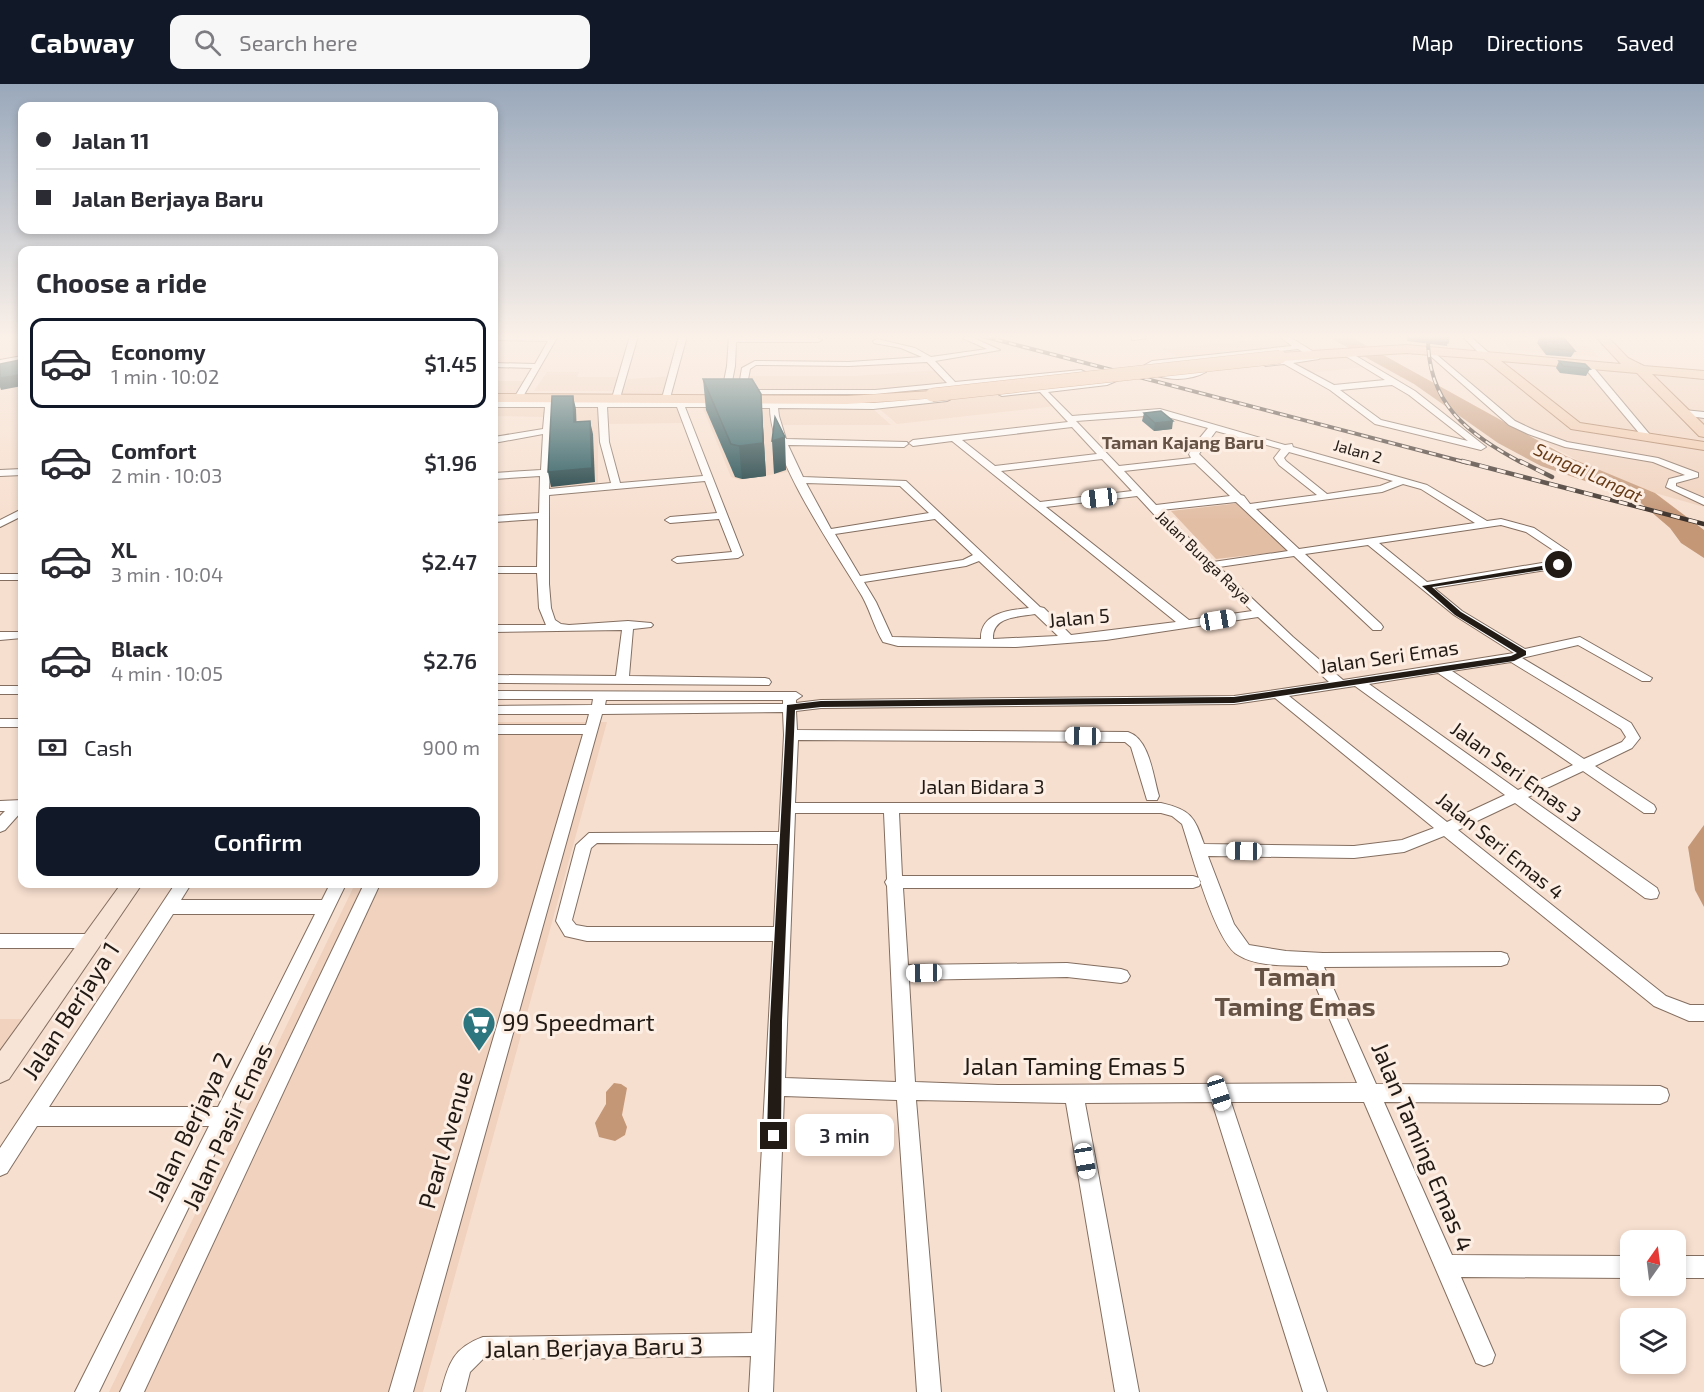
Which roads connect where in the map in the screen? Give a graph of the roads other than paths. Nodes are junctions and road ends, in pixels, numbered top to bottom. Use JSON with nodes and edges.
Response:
{"nodes":[{"id":1,"x":608,"y":397,"type":"edge"},
{"id":2,"x":729,"y":397,"type":"edge"},
{"id":3,"x":750,"y":397,"type":"edge"},
{"id":4,"x":904,"y":397,"type":"edge"},
{"id":5,"x":971,"y":397,"type":"edge"},
{"id":6,"x":1049,"y":397,"type":"edge"},
{"id":7,"x":1346,"y":397,"type":"edge"},
{"id":8,"x":1417,"y":397,"type":"edge"},
{"id":9,"x":1482,"y":397,"type":"edge"},
{"id":10,"x":1539,"y":397,"type":"edge"},
{"id":11,"x":1616,"y":397,"type":"edge"},
{"id":12,"x":1669,"y":397,"type":"edge"},
{"id":13,"x":498,"y":398,"type":"edge"},
{"id":14,"x":518,"y":398,"type":"joint"},
{"id":15,"x":666,"y":398,"type":"joint"},
{"id":16,"x":724,"y":398,"type":"joint"},
{"id":17,"x":607,"y":400,"type":"junction"},
{"id":18,"x":773,"y":402,"type":"junction"},
{"id":19,"x":821,"y":403,"type":"junction"},
{"id":20,"x":498,"y":404,"type":"edge"},
{"id":21,"x":549,"y":404,"type":"junction"},
{"id":22,"x":680,"y":404,"type":"junction"},
{"id":23,"x":1684,"y":413,"type":"junction"},
{"id":24,"x":1704,"y":415,"type":"edge"},
{"id":25,"x":1072,"y":422,"type":"junction"},
{"id":26,"x":1215,"y":426,"type":"junction"},
{"id":27,"x":548,"y":431,"type":"junction"},
{"id":28,"x":1704,"y":433,"type":"edge"},
{"id":29,"x":954,"y":438,"type":"junction"},
{"id":30,"x":1648,"y":438,"type":"junction"},
{"id":31,"x":498,"y":439,"type":"edge"},
{"id":32,"x":782,"y":442,"type":"junction"},
{"id":33,"x":1685,"y":444,"type":"junction"},
{"id":34,"x":1289,"y":446,"type":"junction"},
{"id":35,"x":1704,"y":446,"type":"edge"},
{"id":36,"x":1704,"y":451,"type":"edge"},
{"id":37,"x":1104,"y":456,"type":"junction"},
{"id":38,"x":1197,"y":460,"type":"junction"},
{"id":39,"x":993,"y":469,"type":"junction"},
{"id":40,"x":1117,"y":469,"type":"junction"},
{"id":41,"x":0,"y":472,"type":"edge"},
{"id":42,"x":18,"y":472,"type":"edge"},
{"id":43,"x":546,"y":473,"type":"junction"},
{"id":44,"x":498,"y":476,"type":"edge"},
{"id":45,"x":708,"y":478,"type":"junction"},
{"id":46,"x":801,"y":480,"type":"junction"},
{"id":47,"x":1405,"y":480,"type":"junction"},
{"id":48,"x":616,"y":484,"type":"junction"},
{"id":49,"x":544,"y":492,"type":"junction"},
{"id":50,"x":1139,"y":493,"type":"junction"},
{"id":51,"x":1324,"y":496,"type":"junction"},
{"id":52,"x":1241,"y":498,"type":"junction"},
{"id":53,"x":1704,"y":502,"type":"edge"},
{"id":54,"x":1038,"y":505,"type":"junction"},
{"id":55,"x":1250,"y":507,"type":"junction"},
{"id":56,"x":1153,"y":508,"type":"junction"},
{"id":57,"x":936,"y":513,"type":"junction"},
{"id":58,"x":18,"y":514,"type":"edge"},
{"id":59,"x":543,"y":516,"type":"junction"},
{"id":60,"x":723,"y":516,"type":"junction"},
{"id":61,"x":498,"y":519,"type":"edge"},
{"id":62,"x":670,"y":520,"type":"dead end"},
{"id":63,"x":0,"y":524,"type":"edge"},
{"id":64,"x":1486,"y":525,"type":"junction"},
{"id":65,"x":829,"y":532,"type":"junction"},
{"id":66,"x":1371,"y":542,"type":"junction"},
{"id":67,"x":1298,"y":552,"type":"junction"},
{"id":68,"x":981,"y":556,"type":"junction"},
{"id":69,"x":677,"y":560,"type":"dead end"},
{"id":70,"x":1213,"y":565,"type":"junction"},
{"id":71,"x":498,"y":570,"type":"edge"},
{"id":72,"x":544,"y":570,"type":"junction"},
{"id":73,"x":0,"y":577,"type":"edge"},
{"id":74,"x":18,"y":577,"type":"edge"},
{"id":75,"x":857,"y":580,"type":"junction"},
{"id":76,"x":1426,"y":586,"type":"junction"},
{"id":77,"x":1040,"y":610,"type":"junction"},
{"id":78,"x":1261,"y":613,"type":"junction"},
{"id":79,"x":1186,"y":624,"type":"junction"},
{"id":80,"x":628,"y":625,"type":"junction"},
{"id":81,"x":647,"y":625,"type":"dead end"},
{"id":82,"x":1377,"y":627,"type":"dead end"},
{"id":83,"x":557,"y":628,"type":"junction"},
{"id":84,"x":498,"y":629,"type":"edge"},
{"id":85,"x":18,"y":635,"type":"edge"},
{"id":86,"x":0,"y":636,"type":"edge"},
{"id":87,"x":1068,"y":639,"type":"junction"},
{"id":88,"x":987,"y":643,"type":"junction"},
{"id":89,"x":1518,"y":656,"type":"junction"},
{"id":90,"x":1440,"y":669,"type":"junction"},
{"id":91,"x":1646,"y":678,"type":"dead end"},
{"id":92,"x":498,"y":679,"type":"edge"},
{"id":93,"x":622,"y":680,"type":"junction"},
{"id":94,"x":765,"y":682,"type":"dead end"},
{"id":95,"x":1358,"y":682,"type":"junction"},
{"id":96,"x":1340,"y":684,"type":"junction"},
{"id":97,"x":0,"y":690,"type":"edge"},
{"id":98,"x":18,"y":690,"type":"edge"},
{"id":99,"x":1278,"y":694,"type":"junction"},
{"id":100,"x":498,"y":695,"type":"edge"},
{"id":101,"x":601,"y":695,"type":"junction"},
{"id":102,"x":790,"y":702,"type":"junction"},
{"id":103,"x":498,"y":710,"type":"edge"},
{"id":104,"x":597,"y":711,"type":"junction"},
{"id":105,"x":0,"y":723,"type":"edge"},
{"id":106,"x":18,"y":723,"type":"edge"},
{"id":107,"x":498,"y":729,"type":"edge"},
{"id":108,"x":591,"y":730,"type":"junction"},
{"id":109,"x":791,"y":735,"type":"junction"},
{"id":110,"x":1582,"y":766,"type":"junction"},
{"id":111,"x":1152,"y":796,"type":"dead end"},
{"id":112,"x":1517,"y":797,"type":"junction"},
{"id":113,"x":18,"y":805,"type":"edge"},
{"id":114,"x":0,"y":806,"type":"edge"},
{"id":115,"x":18,"y":807,"type":"edge"},
{"id":116,"x":786,"y":808,"type":"junction"},
{"id":117,"x":891,"y":809,"type":"junction"},
{"id":118,"x":1649,"y":809,"type":"dead end"},
{"id":119,"x":0,"y":826,"type":"edge"},
{"id":120,"x":1446,"y":830,"type":"junction"},
{"id":121,"x":784,"y":838,"type":"junction"},
{"id":122,"x":1200,"y":850,"type":"junction"},
{"id":123,"x":893,"y":882,"type":"junction"},
{"id":124,"x":1193,"y":882,"type":"dead end"},
{"id":125,"x":129,"y":888,"type":"edge"},
{"id":126,"x":180,"y":888,"type":"edge"},
{"id":127,"x":336,"y":888,"type":"edge"},
{"id":128,"x":370,"y":888,"type":"edge"},
{"id":129,"x":1651,"y":893,"type":"dead end"},
{"id":130,"x":167,"y":907,"type":"junction"},
{"id":131,"x":326,"y":907,"type":"junction"},
{"id":132,"x":780,"y":934,"type":"junction"},
{"id":133,"x":0,"y":941,"type":"edge"},
{"id":134,"x":92,"y":941,"type":"junction"},
{"id":135,"x":1312,"y":959,"type":"junction"},
{"id":136,"x":1501,"y":959,"type":"dead end"},
{"id":137,"x":900,"y":974,"type":"junction"},
{"id":138,"x":1121,"y":976,"type":"dead end"},
{"id":139,"x":1704,"y":1013,"type":"edge"},
{"id":140,"x":0,"y":1071,"type":"edge"},
{"id":141,"x":775,"y":1087,"type":"junction"},
{"id":142,"x":906,"y":1091,"type":"junction"},
{"id":143,"x":1074,"y":1093,"type":"junction"},
{"id":144,"x":1219,"y":1093,"type":"junction"},
{"id":145,"x":1371,"y":1094,"type":"junction"},
{"id":146,"x":1660,"y":1095,"type":"dead end"},
{"id":147,"x":224,"y":1116,"type":"junction"},
{"id":148,"x":31,"y":1117,"type":"junction"},
{"id":149,"x":0,"y":1166,"type":"edge"},
{"id":150,"x":1445,"y":1266,"type":"junction"},
{"id":151,"x":1620,"y":1267,"type":"edge"},
{"id":152,"x":1686,"y":1267,"type":"edge"},
{"id":153,"x":1704,"y":1267,"type":"edge"},
{"id":154,"x":763,"y":1344,"type":"junction"},
{"id":155,"x":1484,"y":1355,"type":"dead end"},
{"id":156,"x":87,"y":1392,"type":"edge"},
{"id":157,"x":132,"y":1392,"type":"edge"},
{"id":158,"x":400,"y":1392,"type":"edge"},
{"id":159,"x":453,"y":1392,"type":"edge"},
{"id":160,"x":761,"y":1392,"type":"edge"},
{"id":161,"x":929,"y":1392,"type":"edge"},
{"id":162,"x":1127,"y":1392,"type":"edge"},
{"id":163,"x":1315,"y":1392,"type":"edge"}],
"edges":[{"from":1,"to":17,"type":"street"},
{"from":2,"to":16,"type":"main road"},
{"from":3,"to":18,"type":"main road"},
{"from":4,"to":19,"type":"main road","bridge":true},
{"from":5,"to":19,"type":"street"},
{"from":6,"to":25,"type":"street","name":"Jalan Bunga Raya"},
{"from":7,"to":8,"type":"street"},
{"from":9,"to":53,"type":"street"},
{"from":10,"to":30,"type":"main road"},
{"from":11,"to":30,"type":"street"},
{"from":12,"to":23,"type":"main road"},
{"from":13,"to":14,"type":"main road"},
{"from":14,"to":17,"type":"main road"},
{"from":15,"to":16,"type":"main road"},
{"from":15,"to":17,"type":"main road"},
{"from":17,"to":21,"type":"street"},
{"from":17,"to":22,"type":"street"},
{"from":17,"to":48,"type":"street"},
{"from":18,"to":19,"type":"main road"},
{"from":18,"to":22,"type":"street"},
{"from":18,"to":32,"type":"street"},
{"from":20,"to":21,"type":"street"},
{"from":21,"to":27,"type":"street"},
{"from":22,"to":45,"type":"street"},
{"from":23,"to":24,"type":"street"},
{"from":23,"to":28,"type":"main road"},
{"from":25,"to":26,"type":"street","name":"Jalan 2"},
{"from":25,"to":29,"type":"street","name":"Jalan 2"},
{"from":25,"to":37,"type":"street","name":"Jalan Bunga Raya"},
{"from":26,"to":34,"type":"street","name":"Jalan 2"},
{"from":26,"to":38,"type":"street"},
{"from":27,"to":31,"type":"street"},
{"from":27,"to":43,"type":"street"},
{"from":29,"to":32,"type":"street","name":"Jalan 2"},
{"from":29,"to":39,"type":"street"},
{"from":30,"to":33,"type":"main road"},
{"from":32,"to":46,"type":"street"},
{"from":33,"to":35,"type":"main road"},
{"from":33,"to":36,"type":"main road"},
{"from":34,"to":47,"type":"street","name":"Jalan 2"},
{"from":34,"to":51,"type":"street"},
{"from":37,"to":39,"type":"street"},
{"from":37,"to":40,"type":"street","name":"Jalan Bunga Raya"},
{"from":38,"to":40,"type":"street"},
{"from":38,"to":52,"type":"street"},
{"from":39,"to":54,"type":"street"},
{"from":40,"to":50,"type":"street","name":"Jalan Bunga Raya"},
{"from":41,"to":42,"type":"street"},
{"from":43,"to":44,"type":"street"},
{"from":43,"to":49,"type":"street"},
{"from":45,"to":48,"type":"street"},
{"from":45,"to":60,"type":"street"},
{"from":46,"to":57,"type":"street"},
{"from":46,"to":65,"type":"street"},
{"from":47,"to":51,"type":"street"},
{"from":47,"to":64,"type":"street","name":"Jalan 2"},
{"from":48,"to":49,"type":"street"},
{"from":49,"to":59,"type":"street"},
{"from":50,"to":54,"type":"street"},
{"from":50,"to":56,"type":"street","name":"Jalan Bunga Raya"},
{"from":51,"to":55,"type":"street"},
{"from":52,"to":55,"type":"street"},
{"from":52,"to":56,"type":"street"},
{"from":54,"to":79,"type":"street"},
{"from":55,"to":67,"type":"street"},
{"from":56,"to":70,"type":"street","name":"Jalan Bunga Raya"},
{"from":57,"to":65,"type":"street"},
{"from":57,"to":68,"type":"street"},
{"from":58,"to":63,"type":"street"},
{"from":59,"to":61,"type":"street"},
{"from":59,"to":72,"type":"street"},
{"from":60,"to":62,"type":"street"},
{"from":60,"to":69,"type":"street"},
{"from":64,"to":66,"type":"street"},
{"from":64,"to":76,"type":"street"},
{"from":65,"to":75,"type":"street"},
{"from":66,"to":67,"type":"street"},
{"from":66,"to":76,"type":"street"},
{"from":67,"to":70,"type":"street"},
{"from":67,"to":82,"type":"street"},
{"from":68,"to":75,"type":"street"},
{"from":68,"to":77,"type":"street"},
{"from":70,"to":78,"type":"street","name":"Jalan Bunga Raya"},
{"from":71,"to":72,"type":"street"},
{"from":72,"to":83,"type":"street"},
{"from":73,"to":74,"type":"street"},
{"from":75,"to":88,"type":"street","name":"Jalan 5"},
{"from":76,"to":89,"type":"street"},
{"from":77,"to":87,"type":"street"},
{"from":77,"to":88,"type":"street"},
{"from":78,"to":79,"type":"street","name":"Jalan 5"},
{"from":78,"to":96,"type":"street","name":"Jalan Bunga Raya"},
{"from":79,"to":87,"type":"street","name":"Jalan 5"},
{"from":80,"to":81,"type":"street"},
{"from":80,"to":83,"type":"street"},
{"from":80,"to":93,"type":"street"},
{"from":83,"to":84,"type":"street"},
{"from":85,"to":86,"type":"street"},
{"from":87,"to":88,"type":"street","name":"Jalan 5"},
{"from":89,"to":90,"type":"street","name":"Jalan Seri Emas"},
{"from":89,"to":91,"type":"street","name":"Jalan Seri Emas"},
{"from":89,"to":110,"type":"street"},
{"from":90,"to":95,"type":"street","name":"Jalan Seri Emas"},
{"from":90,"to":110,"type":"street"},
{"from":92,"to":93,"type":"street"},
{"from":93,"to":94,"type":"street"},
{"from":95,"to":96,"type":"street","name":"Jalan Seri Emas"},
{"from":95,"to":112,"type":"street","name":"Jalan Seri Emas 3"},
{"from":96,"to":99,"type":"street","name":"Jalan Seri Emas"},
{"from":97,"to":98,"type":"street"},
{"from":99,"to":102,"type":"street","name":"Jalan Seri Emas"},
{"from":99,"to":120,"type":"street","name":"Jalan Seri Emas 4"},
{"from":100,"to":101,"type":"street"},
{"from":101,"to":102,"type":"street"},
{"from":101,"to":104,"type":"street","name":"Pearl Avenue"},
{"from":102,"to":104,"type":"street"},
{"from":102,"to":109,"type":"street"},
{"from":103,"to":104,"type":"street"},
{"from":104,"to":108,"type":"street","name":"Pearl Avenue"},
{"from":105,"to":106,"type":"street"},
{"from":107,"to":108,"type":"street"},
{"from":108,"to":158,"type":"street","name":"Pearl Avenue"},
{"from":109,"to":111,"type":"street"},
{"from":109,"to":116,"type":"street"},
{"from":110,"to":112,"type":"street"},
{"from":110,"to":118,"type":"street"},
{"from":112,"to":120,"type":"street"},
{"from":112,"to":129,"type":"street","name":"Jalan Seri Emas 3"},
{"from":113,"to":114,"type":"street"},
{"from":115,"to":119,"type":"street"},
{"from":116,"to":117,"type":"street","name":"Jalan Bidara 3"},
{"from":116,"to":121,"type":"street"},
{"from":117,"to":122,"type":"street","name":"Jalan Bidara 3"},
{"from":117,"to":123,"type":"street"},
{"from":120,"to":122,"type":"street"},
{"from":120,"to":139,"type":"street","name":"Jalan Seri Emas 4"},
{"from":121,"to":132,"type":"street"},
{"from":121,"to":132,"type":"street"},
{"from":122,"to":135,"type":"street"},
{"from":123,"to":124,"type":"street"},
{"from":123,"to":137,"type":"street"},
{"from":125,"to":134,"type":"street"},
{"from":126,"to":130,"type":"street","name":"Jalan Berjaya 1"},
{"from":127,"to":131,"type":"street","name":"Jalan Berjaya 2"},
{"from":128,"to":157,"type":"street","name":"Jalan Pasir Emas"},
{"from":130,"to":131,"type":"street"},
{"from":130,"to":148,"type":"street","name":"Jalan Berjaya 1"},
{"from":131,"to":147,"type":"street","name":"Jalan Berjaya 2"},
{"from":132,"to":141,"type":"street"},
{"from":133,"to":134,"type":"street"},
{"from":134,"to":140,"type":"street"},
{"from":135,"to":136,"type":"street"},
{"from":135,"to":145,"type":"street","name":"Jalan Taming Emas 4"},
{"from":137,"to":138,"type":"street"},
{"from":137,"to":142,"type":"street"},
{"from":141,"to":142,"type":"street","name":"Jalan Taming Emas 5"},
{"from":141,"to":154,"type":"street"},
{"from":142,"to":143,"type":"street","name":"Jalan Taming Emas 5"},
{"from":142,"to":161,"type":"street"},
{"from":143,"to":144,"type":"street","name":"Jalan Taming Emas 5"},
{"from":143,"to":162,"type":"street"},
{"from":144,"to":145,"type":"street","name":"Jalan Taming Emas 5"},
{"from":144,"to":163,"type":"street"},
{"from":145,"to":146,"type":"street","name":"Jalan Taming Emas 5"},
{"from":145,"to":150,"type":"street","name":"Jalan Taming Emas 4"},
{"from":147,"to":148,"type":"street"},
{"from":147,"to":156,"type":"street","name":"Jalan Berjaya 2"},
{"from":148,"to":149,"type":"street","name":"Jalan Berjaya 1"},
{"from":150,"to":151,"type":"street"},
{"from":150,"to":155,"type":"street","name":"Jalan Taming Emas 4"},
{"from":152,"to":153,"type":"street"},
{"from":154,"to":159,"type":"street","name":"Jalan Berjaya Baru 3"},
{"from":154,"to":160,"type":"street"}]}
